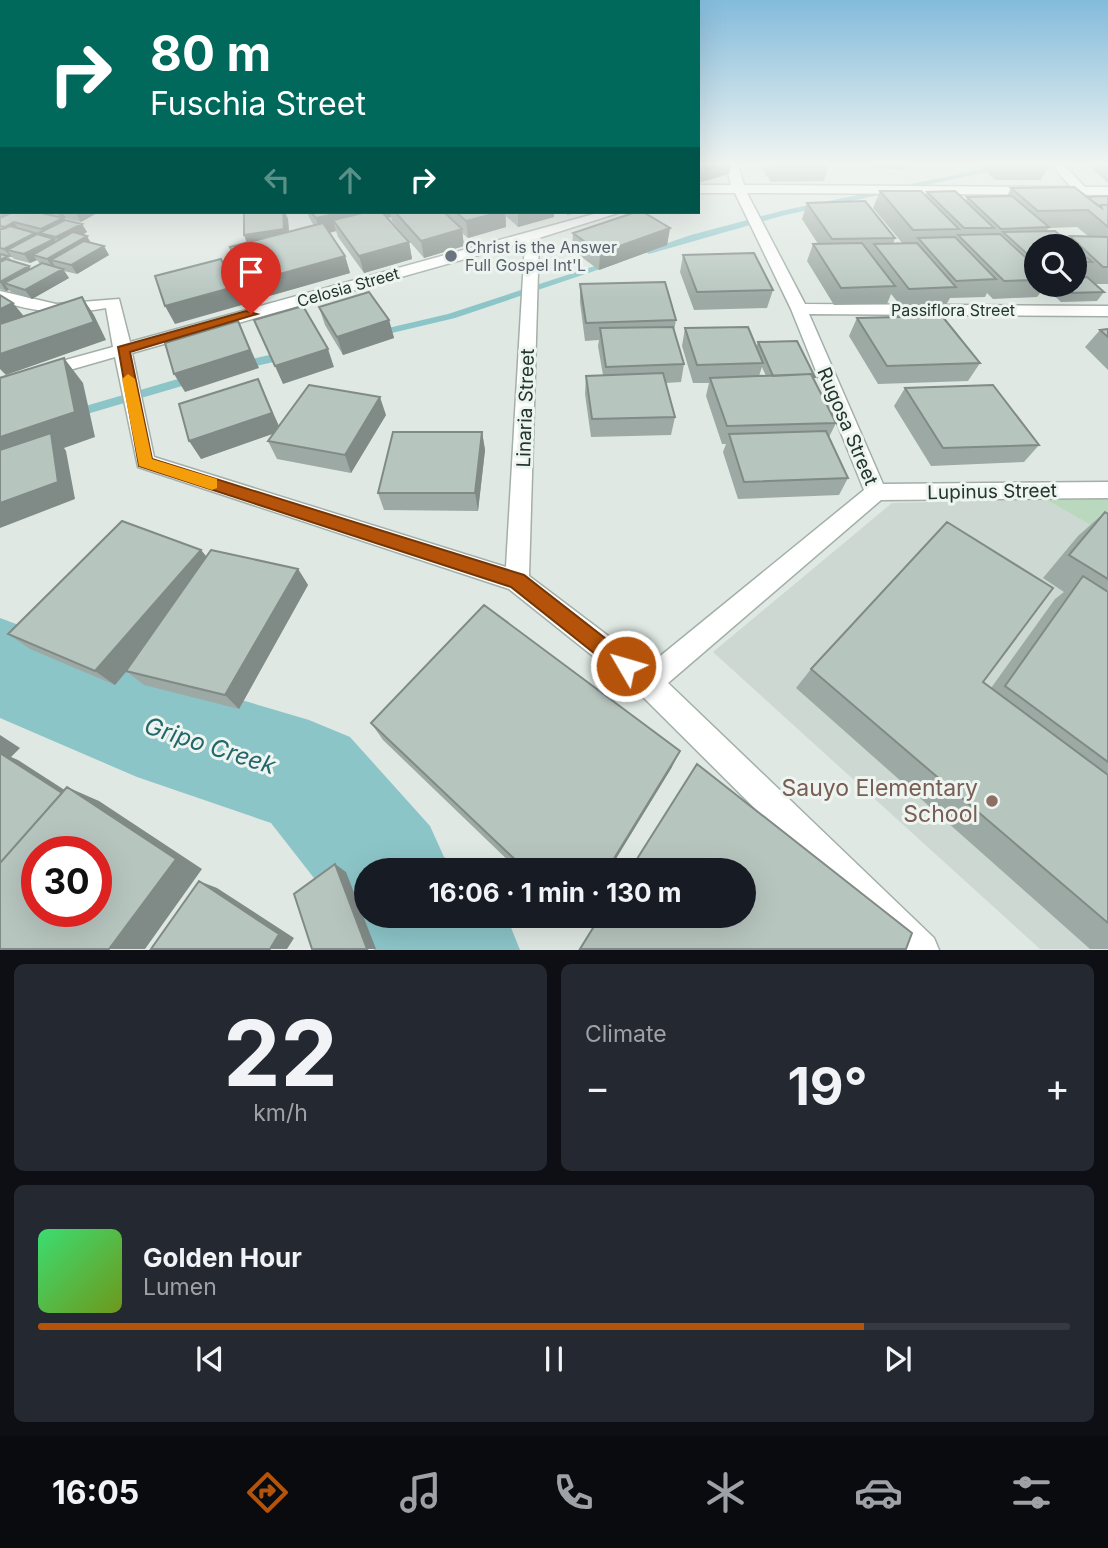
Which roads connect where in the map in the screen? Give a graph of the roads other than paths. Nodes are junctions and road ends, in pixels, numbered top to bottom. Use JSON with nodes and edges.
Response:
{"nodes":[{"id":1,"x":749,"y":209,"type":"edge"},
{"id":2,"x":608,"y":214,"type":"edge"},
{"id":3,"x":532,"y":235,"type":"junction"},
{"id":4,"x":0,"y":296,"type":"edge"},
{"id":5,"x":799,"y":309,"type":"junction"},
{"id":6,"x":1108,"y":311,"type":"edge"},
{"id":7,"x":123,"y":350,"type":"junction"},
{"id":8,"x":0,"y":384,"type":"edge"},
{"id":9,"x":1108,"y":490,"type":"edge"},
{"id":10,"x":876,"y":492,"type":"junction"},
{"id":11,"x":517,"y":581,"type":"junction"},
{"id":12,"x":648,"y":683,"type":"junction"},
{"id":13,"x":922,"y":950,"type":"edge"}],
"edges":[{"from":1,"to":5,"type":"street","name":"Rugosa Street"},
{"from":2,"to":3,"type":"street","name":"Celosia Street"},
{"from":3,"to":7,"type":"street","name":"Celosia Street"},
{"from":3,"to":11,"type":"street","name":"Linaria Street"},
{"from":4,"to":7,"type":"street"},
{"from":5,"to":6,"type":"street","name":"Passiflora Street"},
{"from":5,"to":10,"type":"street","name":"Rugosa Street"},
{"from":7,"to":8,"type":"street","name":"Celosia Street"},
{"from":7,"to":11,"type":"street"},
{"from":9,"to":10,"type":"street","name":"Lupinus Street"},
{"from":10,"to":12,"type":"street","name":"Rugosa Street"},
{"from":11,"to":12,"type":"street"},
{"from":12,"to":13,"type":"street"}]}
